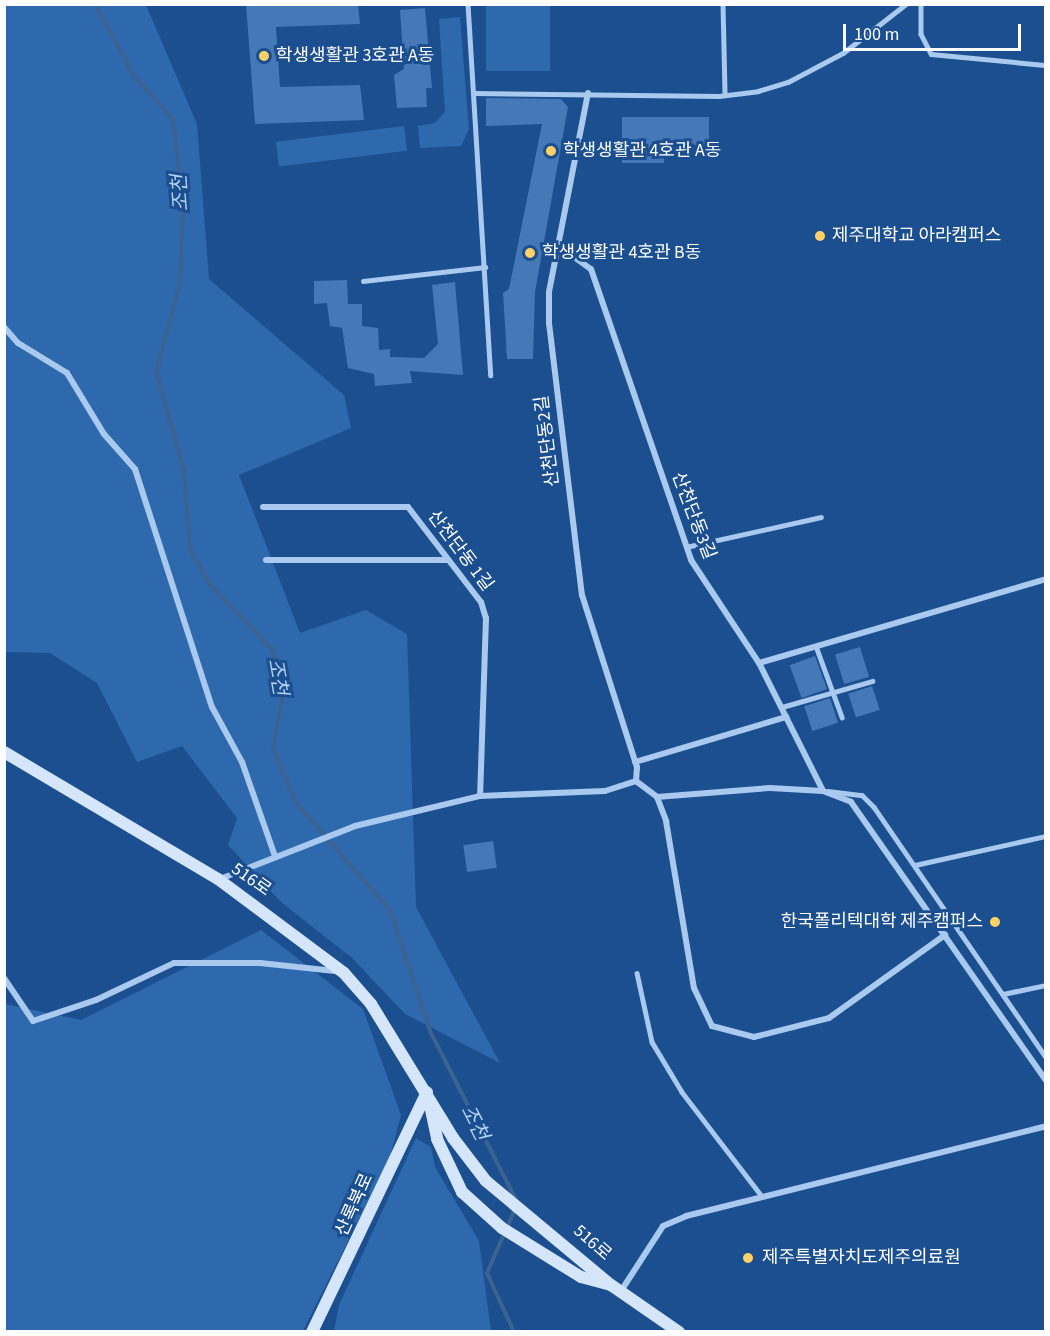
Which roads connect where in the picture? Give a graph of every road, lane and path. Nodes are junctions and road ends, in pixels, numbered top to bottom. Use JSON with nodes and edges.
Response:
{"nodes":[{"id":1,"x":468,"y":4,"type":"edge"},
{"id":2,"x":723,"y":4,"type":"edge"},
{"id":3,"x":906,"y":4,"type":"edge"},
{"id":4,"x":921,"y":4,"type":"edge"},
{"id":5,"x":1046,"y":64,"type":"edge"},
{"id":6,"x":474,"y":93,"type":"junction"},
{"id":7,"x":588,"y":93,"type":"junction"},
{"id":8,"x":725,"y":95,"type":"junction"},
{"id":9,"x":559,"y":246,"type":"junction"},
{"id":10,"x":485,"y":267,"type":"junction"},
{"id":11,"x":363,"y":281,"type":"dead end"},
{"id":12,"x":4,"y":327,"type":"edge"},
{"id":13,"x":491,"y":375,"type":"dead end"},
{"id":14,"x":263,"y":507,"type":"dead end"},
{"id":15,"x":821,"y":517,"type":"dead end"},
{"id":16,"x":686,"y":546,"type":"junction"},
{"id":17,"x":266,"y":560,"type":"dead end"},
{"id":18,"x":448,"y":560,"type":"junction"},
{"id":19,"x":1046,"y":579,"type":"edge"},
{"id":20,"x":816,"y":646,"type":"junction"},
{"id":21,"x":759,"y":663,"type":"junction"},
{"id":22,"x":872,"y":681,"type":"dead end"},
{"id":23,"x":833,"y":692,"type":"junction"},
{"id":24,"x":782,"y":707,"type":"junction"},
{"id":25,"x":786,"y":717,"type":"junction"},
{"id":26,"x":842,"y":717,"type":"dead end"},
{"id":27,"x":4,"y":752,"type":"edge"},
{"id":28,"x":635,"y":762,"type":"junction"},
{"id":29,"x":636,"y":781,"type":"junction"},
{"id":30,"x":823,"y":791,"type":"junction"},
{"id":31,"x":480,"y":796,"type":"junction"},
{"id":32,"x":657,"y":797,"type":"junction"},
{"id":33,"x":1046,"y":836,"type":"edge"},
{"id":34,"x":274,"y":856,"type":"junction"},
{"id":35,"x":915,"y":865,"type":"junction"},
{"id":36,"x":219,"y":879,"type":"junction"},
{"id":37,"x":945,"y":935,"type":"junction"},
{"id":38,"x":637,"y":973,"type":"dead end"},
{"id":39,"x":344,"y":974,"type":"junction"},
{"id":40,"x":4,"y":978,"type":"edge"},
{"id":41,"x":1046,"y":985,"type":"edge"},
{"id":42,"x":1004,"y":994,"type":"junction"},
{"id":43,"x":1043,"y":1050,"type":"edge"},
{"id":44,"x":1046,"y":1057,"type":"edge"},
{"id":45,"x":1046,"y":1081,"type":"edge"},
{"id":46,"x":427,"y":1092,"type":"junction"},
{"id":47,"x":1046,"y":1126,"type":"edge"},
{"id":48,"x":761,"y":1195,"type":"junction"},
{"id":49,"x":616,"y":1288,"type":"junction"},
{"id":50,"x":312,"y":1332,"type":"edge"},
{"id":51,"x":679,"y":1332,"type":"edge"}],
"edges":[{"from":1,"to":6,"type":"lane"},
{"from":2,"to":8,"type":"lane"},
{"from":3,"to":8,"type":"lane"},
{"from":4,"to":5,"type":"lane"},
{"from":6,"to":7,"type":"lane"},
{"from":6,"to":10,"type":"lane"},
{"from":7,"to":8,"type":"lane"},
{"from":7,"to":9,"type":"street","name":"산천단동2길"},
{"from":9,"to":16,"type":"street","name":"산천단동3길"},
{"from":9,"to":28,"type":"street","name":"산천단동2길"},
{"from":10,"to":11,"type":"lane"},
{"from":10,"to":13,"type":"lane"},
{"from":12,"to":34,"type":"street"},
{"from":14,"to":18,"type":"street","name":"산천단동 1길"},
{"from":15,"to":16,"type":"lane"},
{"from":16,"to":21,"type":"street","name":"산천단동3길"},
{"from":17,"to":18,"type":"street"},
{"from":18,"to":31,"type":"street","name":"산천단동 1길"},
{"from":19,"to":20,"type":"street"},
{"from":20,"to":21,"type":"street"},
{"from":20,"to":23,"type":"lane"},
{"from":21,"to":24,"type":"street","name":"산천단동3길"},
{"from":22,"to":23,"type":"lane"},
{"from":23,"to":24,"type":"lane"},
{"from":23,"to":26,"type":"lane"},
{"from":24,"to":25,"type":"street","name":"산천단동3길"},
{"from":25,"to":28,"type":"street"},
{"from":25,"to":30,"type":"street","name":"산천단동3길"},
{"from":27,"to":36,"type":"main road","name":"516로"},
{"from":28,"to":29,"type":"street","name":"산천단동2길"},
{"from":29,"to":31,"type":"street"},
{"from":29,"to":32,"type":"street"},
{"from":30,"to":32,"type":"street"},
{"from":30,"to":35,"type":"lane"},
{"from":30,"to":37,"type":"street"},
{"from":31,"to":34,"type":"street"},
{"from":32,"to":37,"type":"street"},
{"from":33,"to":35,"type":"lane"},
{"from":34,"to":36,"type":"street"},
{"from":35,"to":42,"type":"lane"},
{"from":36,"to":39,"type":"main road","name":"516로"},
{"from":37,"to":45,"type":"street"},
{"from":38,"to":48,"type":"lane"},
{"from":39,"to":40,"type":"street"},
{"from":39,"to":46,"type":"main road","name":"516로"},
{"from":41,"to":42,"type":"lane"},
{"from":42,"to":43,"type":"lane"},
{"from":43,"to":44,"type":"lane"},
{"from":46,"to":49,"type":"main road","name":"516로"},
{"from":46,"to":49,"type":"main road","name":"516로"},
{"from":46,"to":50,"type":"main road","name":"산록북로"},
{"from":47,"to":48,"type":"street"},
{"from":48,"to":49,"type":"street"},
{"from":49,"to":51,"type":"main road","name":"516로"}]}
